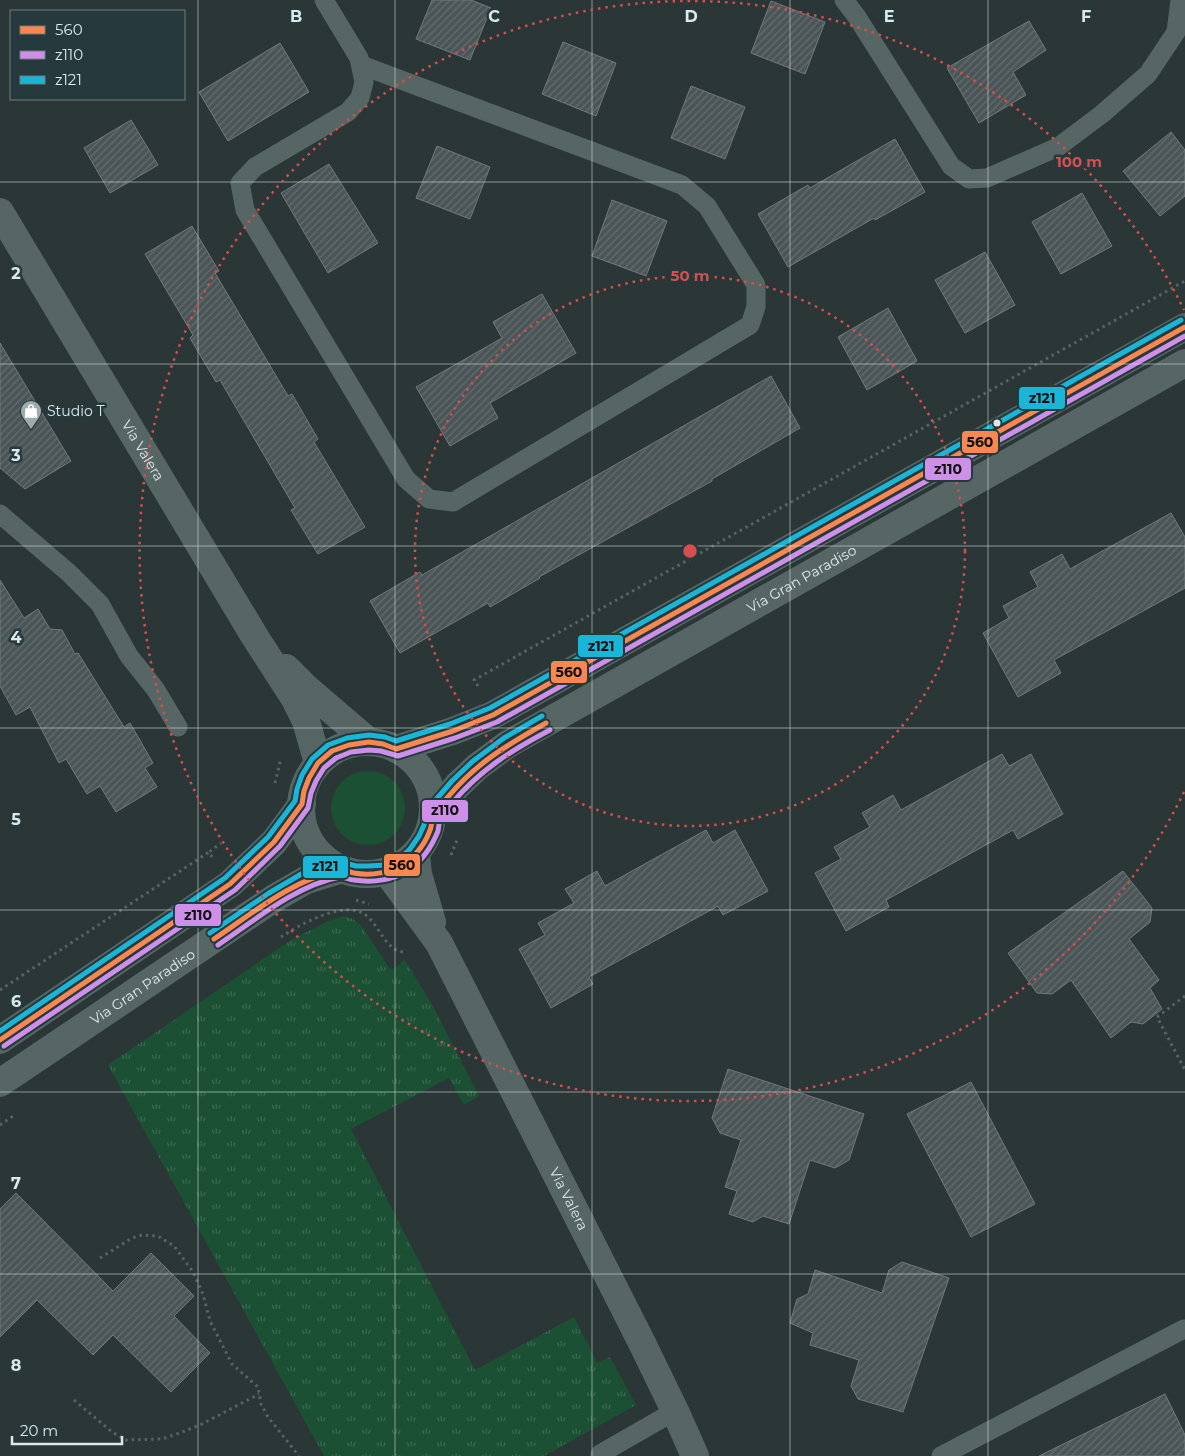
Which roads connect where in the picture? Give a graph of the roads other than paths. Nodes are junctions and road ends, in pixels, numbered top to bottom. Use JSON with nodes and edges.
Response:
{"nodes":[{"id":1,"x":324,"y":0,"type":"edge"},
{"id":2,"x":844,"y":0,"type":"edge"},
{"id":3,"x":1180,"y":0,"type":"edge"},
{"id":4,"x":361,"y":65,"type":"junction"},
{"id":5,"x":0,"y":212,"type":"edge"},
{"id":6,"x":1185,"y":327,"type":"edge"},
{"id":7,"x":1185,"y":364,"type":"edge"},
{"id":8,"x":0,"y":514,"type":"edge"},
{"id":9,"x":255,"y":637,"type":"junction"},
{"id":10,"x":178,"y":727,"type":"dead end"},
{"id":11,"x":369,"y":742,"type":"junction"},
{"id":12,"x":396,"y":749,"type":"junction"},
{"id":13,"x":318,"y":763,"type":"junction"},
{"id":14,"x":302,"y":804,"type":"junction"},
{"id":15,"x":433,"y":814,"type":"junction"},
{"id":16,"x":416,"y":854,"type":"junction"},
{"id":17,"x":342,"y":869,"type":"junction"},
{"id":18,"x":387,"y":872,"type":"junction"},
{"id":19,"x":438,"y":943,"type":"junction"},
{"id":20,"x":0,"y":1040,"type":"edge"},
{"id":21,"x":0,"y":1083,"type":"edge"},
{"id":22,"x":1184,"y":1329,"type":"dead end"},
{"id":23,"x":675,"y":1412,"type":"junction"},
{"id":24,"x":601,"y":1456,"type":"edge"},
{"id":25,"x":695,"y":1456,"type":"edge"},
{"id":26,"x":941,"y":1456,"type":"edge"}],
"edges":[{"from":1,"to":4,"type":"lane"},
{"from":2,"to":3,"type":"lane"},
{"from":4,"to":4,"type":"lane"},
{"from":5,"to":9,"type":"street","name":"Via Valera"},
{"from":6,"to":12,"type":"street"},
{"from":7,"to":15,"type":"street","name":"Via Gran Paradiso"},
{"from":8,"to":10,"type":"lane"},
{"from":9,"to":11,"type":"street","name":"Via Valera"},
{"from":9,"to":13,"type":"street","name":"Via Valera"},
{"from":11,"to":12,"type":"street"},
{"from":11,"to":13,"type":"street"},
{"from":12,"to":15,"type":"street"},
{"from":13,"to":14,"type":"street"},
{"from":14,"to":17,"type":"street"},
{"from":14,"to":20,"type":"street"},
{"from":15,"to":16,"type":"street"},
{"from":16,"to":18,"type":"street"},
{"from":16,"to":19,"type":"street","name":"Via Valera"},
{"from":17,"to":18,"type":"street"},
{"from":17,"to":21,"type":"street","name":"Via Gran Paradiso"},
{"from":18,"to":19,"type":"street","name":"Via Valera"},
{"from":19,"to":23,"type":"street","name":"Via Valera"},
{"from":22,"to":26,"type":"lane"},
{"from":23,"to":24,"type":"lane"},
{"from":23,"to":25,"type":"street","name":"Via Valera"}]}
